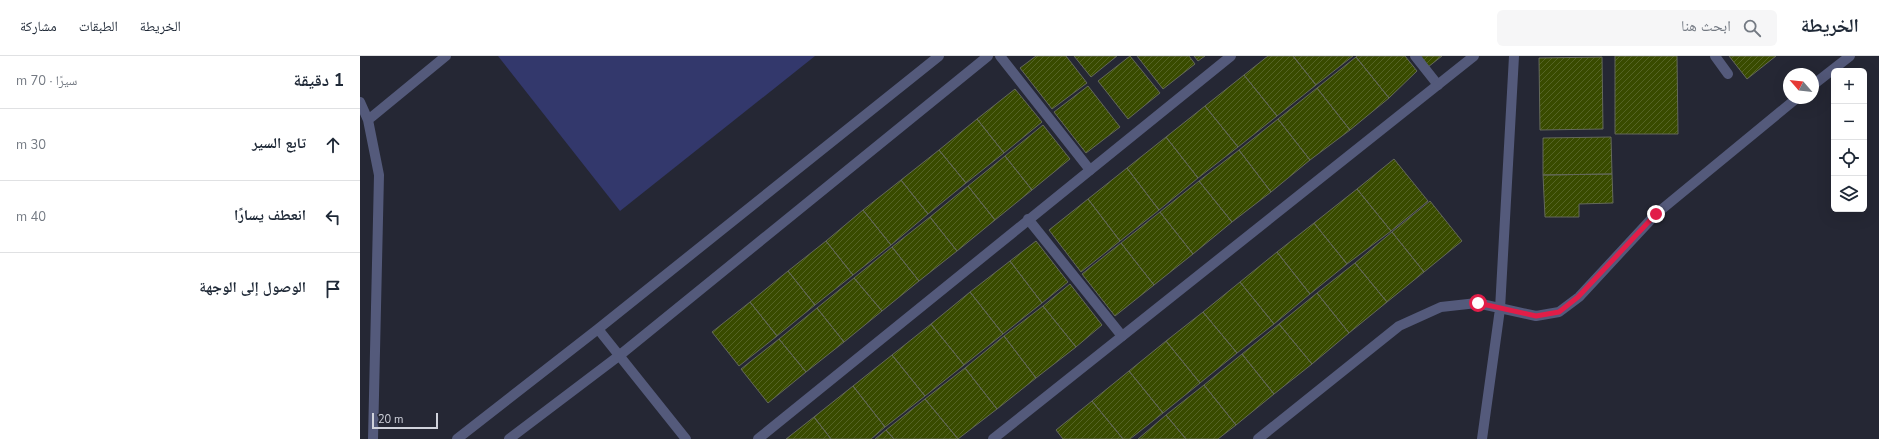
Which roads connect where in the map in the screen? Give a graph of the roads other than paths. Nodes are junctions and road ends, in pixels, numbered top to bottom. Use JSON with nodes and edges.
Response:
{"nodes":[{"id":1,"x":446,"y":56,"type":"edge"},
{"id":2,"x":939,"y":56,"type":"edge"},
{"id":3,"x":988,"y":56,"type":"edge"},
{"id":4,"x":1000,"y":56,"type":"edge"},
{"id":5,"x":1231,"y":56,"type":"edge"},
{"id":6,"x":1415,"y":56,"type":"edge"},
{"id":7,"x":1474,"y":56,"type":"edge"},
{"id":8,"x":1514,"y":56,"type":"edge"},
{"id":9,"x":1715,"y":56,"type":"edge"},
{"id":10,"x":1850,"y":56,"type":"edge"},
{"id":11,"x":1728,"y":74,"type":"dead end"},
{"id":12,"x":1819,"y":80,"type":"edge"},
{"id":13,"x":1438,"y":84,"type":"junction"},
{"id":14,"x":360,"y":102,"type":"edge"},
{"id":15,"x":1790,"y":104,"type":"edge"},
{"id":16,"x":368,"y":120,"type":"junction"},
{"id":17,"x":1090,"y":170,"type":"junction"},
{"id":18,"x":1028,"y":219,"type":"junction"},
{"id":19,"x":1500,"y":309,"type":"junction"},
{"id":20,"x":598,"y":329,"type":"junction"},
{"id":21,"x":1122,"y":336,"type":"junction"},
{"id":22,"x":620,"y":356,"type":"junction"},
{"id":23,"x":373,"y":439,"type":"edge"},
{"id":24,"x":457,"y":439,"type":"edge"},
{"id":25,"x":509,"y":439,"type":"edge"},
{"id":26,"x":686,"y":439,"type":"edge"},
{"id":27,"x":758,"y":439,"type":"edge"},
{"id":28,"x":993,"y":439,"type":"edge"},
{"id":29,"x":1258,"y":439,"type":"edge"},
{"id":30,"x":1482,"y":439,"type":"edge"}],
"edges":[{"from":1,"to":16,"type":"street"},
{"from":2,"to":20,"type":"street"},
{"from":3,"to":22,"type":"street"},
{"from":4,"to":17,"type":"street"},
{"from":5,"to":17,"type":"street"},
{"from":6,"to":13,"type":"street"},
{"from":7,"to":13,"type":"street"},
{"from":8,"to":19,"type":"street"},
{"from":9,"to":11,"type":"street"},
{"from":10,"to":12,"type":"street"},
{"from":13,"to":21,"type":"street"},
{"from":14,"to":16,"type":"street"},
{"from":15,"to":19,"type":"street"},
{"from":16,"to":23,"type":"street"},
{"from":17,"to":18,"type":"street"},
{"from":18,"to":21,"type":"street"},
{"from":18,"to":27,"type":"street"},
{"from":19,"to":29,"type":"street"},
{"from":19,"to":30,"type":"street"},
{"from":20,"to":22,"type":"street"},
{"from":20,"to":24,"type":"street"},
{"from":21,"to":28,"type":"street"},
{"from":22,"to":25,"type":"street"},
{"from":22,"to":26,"type":"street"}]}
